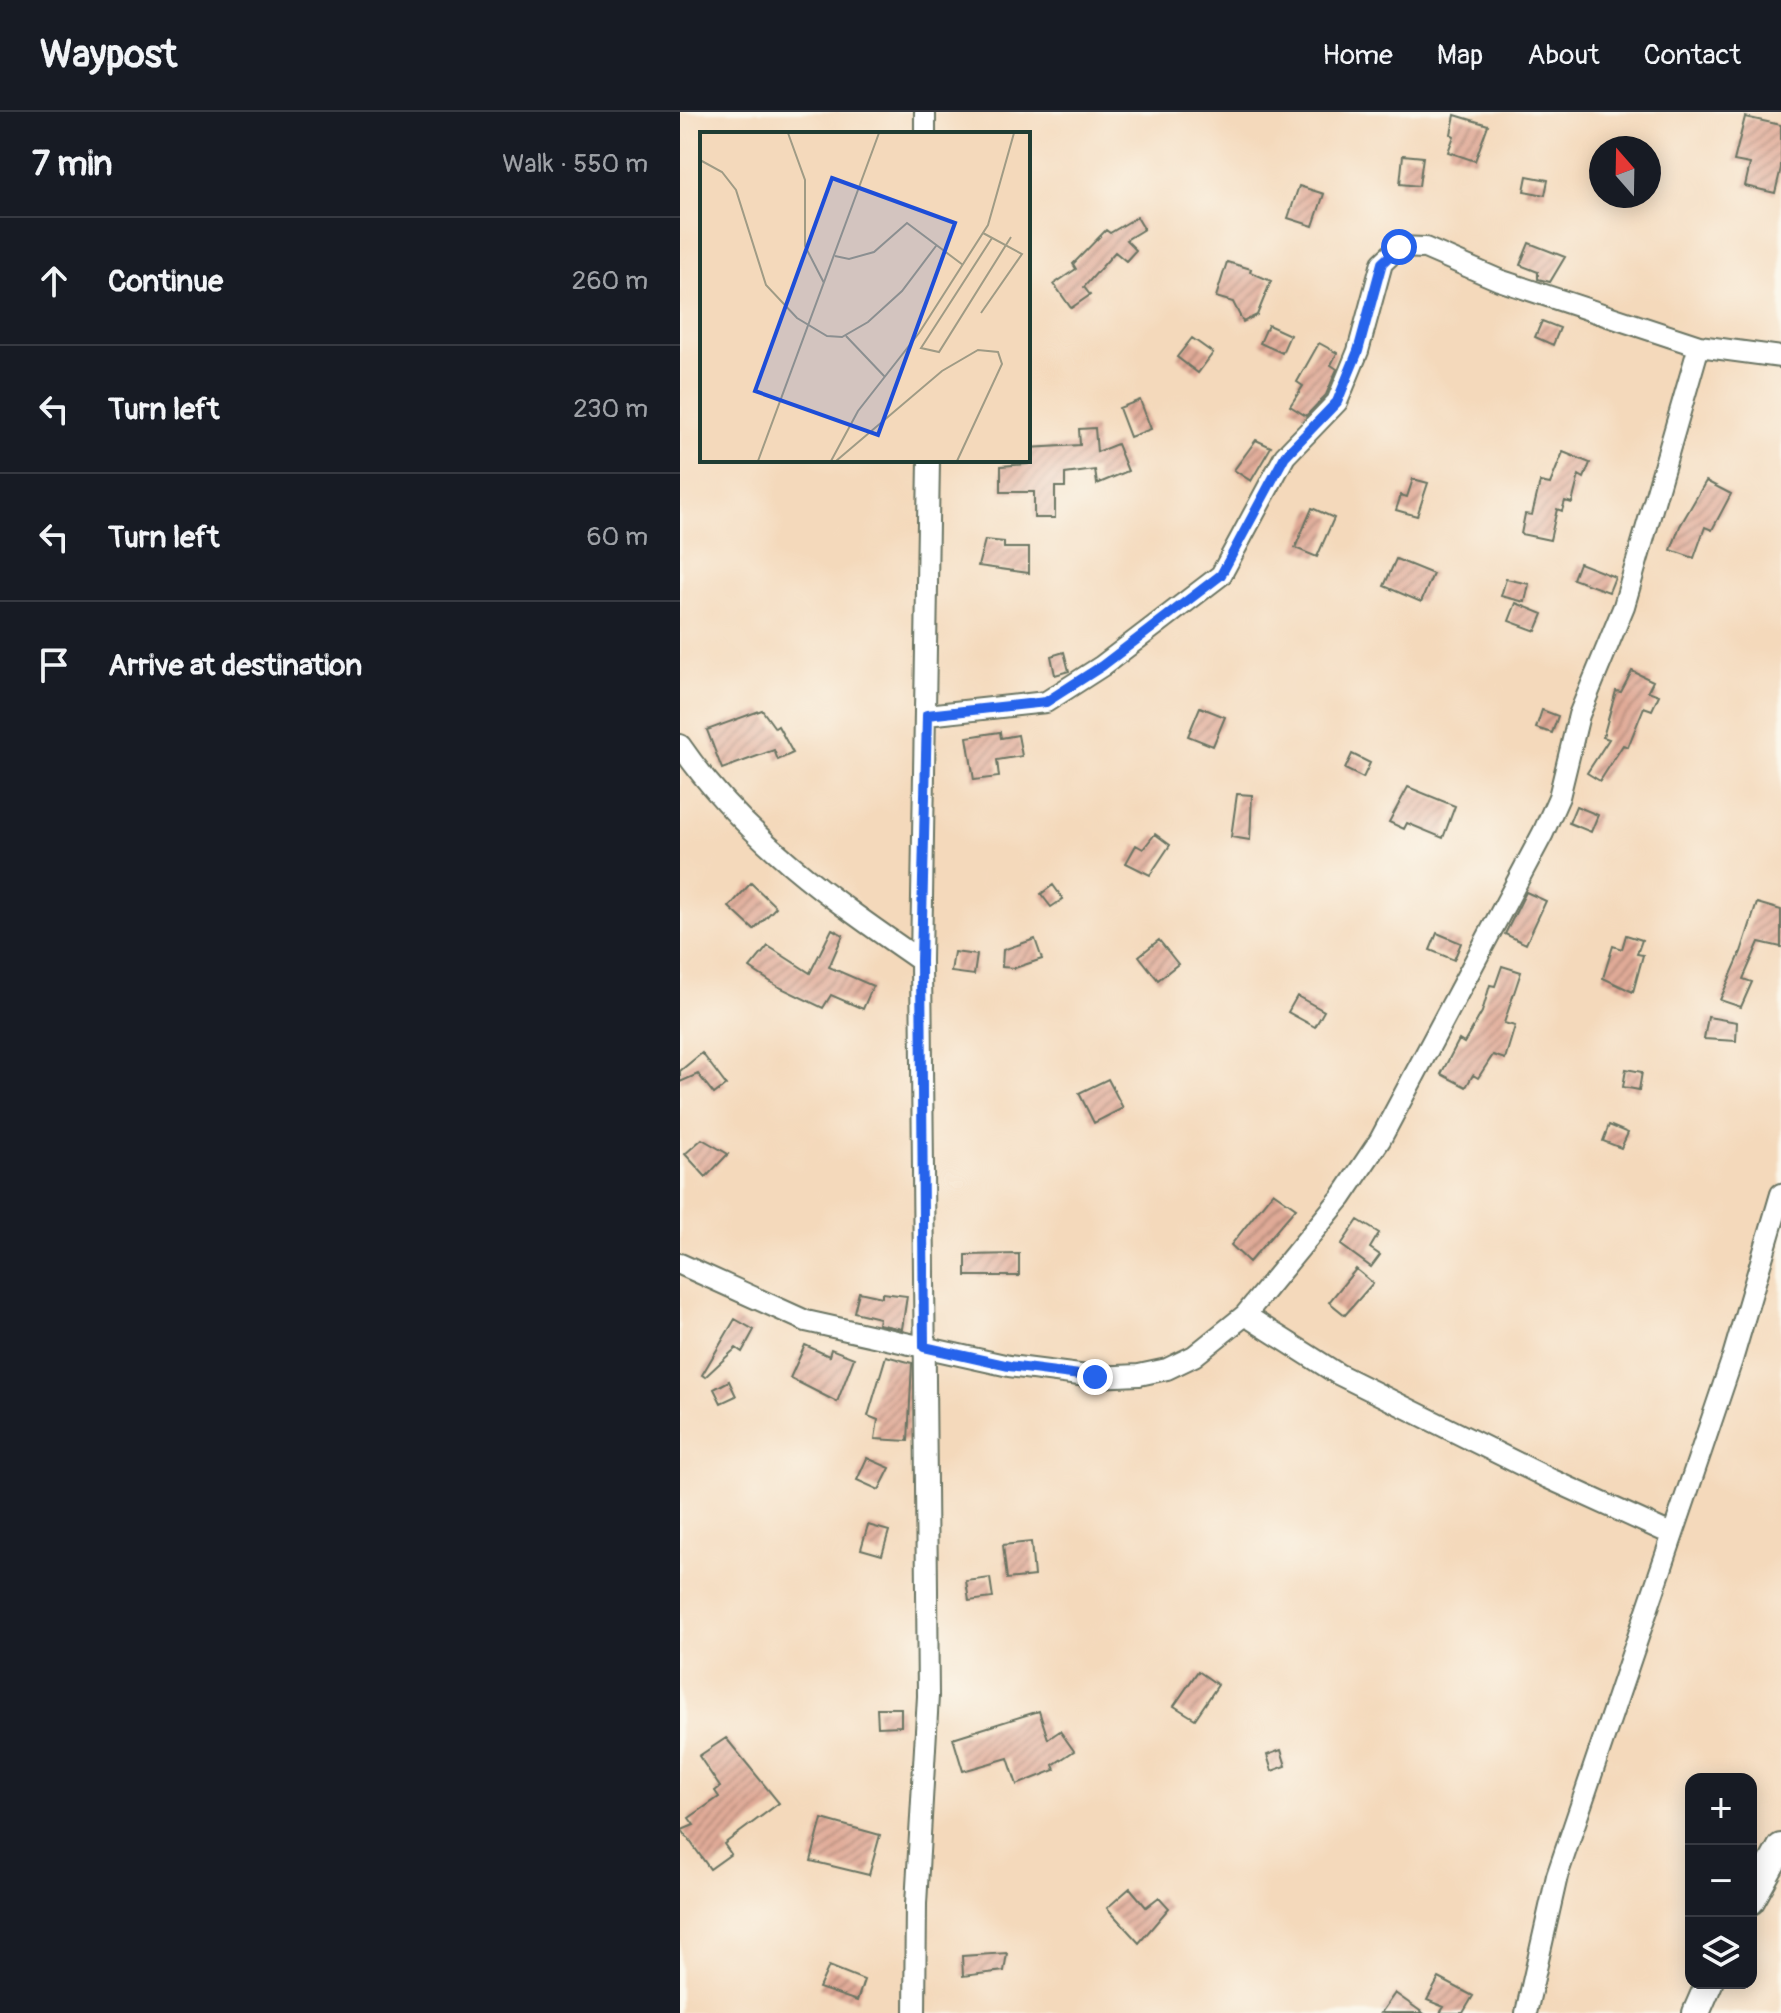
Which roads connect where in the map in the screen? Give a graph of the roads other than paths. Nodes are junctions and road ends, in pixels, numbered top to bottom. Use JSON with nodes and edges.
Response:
{"nodes":[{"id":1,"x":1699,"y":346,"type":"junction"},
{"id":2,"x":1781,"y":357,"type":"edge"},
{"id":3,"x":929,"y":462,"type":"edge"},
{"id":4,"x":927,"y":715,"type":"junction"},
{"id":5,"x":680,"y":745,"type":"edge"},
{"id":6,"x":921,"y":961,"type":"junction"},
{"id":7,"x":1781,"y":1194,"type":"edge"},
{"id":8,"x":680,"y":1264,"type":"edge"},
{"id":9,"x":1245,"y":1315,"type":"junction"},
{"id":10,"x":924,"y":1347,"type":"junction"},
{"id":11,"x":1671,"y":1534,"type":"junction"},
{"id":12,"x":1781,"y":1847,"type":"edge"},
{"id":13,"x":1757,"y":1890,"type":"edge"},
{"id":14,"x":1706,"y":1989,"type":"edge"},
{"id":15,"x":915,"y":2013,"type":"edge"},
{"id":16,"x":1526,"y":2013,"type":"edge"},
{"id":17,"x":1696,"y":2013,"type":"edge"}],
"edges":[{"from":1,"to":2,"type":"street"},
{"from":1,"to":4,"type":"street"},
{"from":1,"to":9,"type":"street"},
{"from":3,"to":4,"type":"street"},
{"from":4,"to":6,"type":"street"},
{"from":5,"to":6,"type":"street"},
{"from":6,"to":10,"type":"street"},
{"from":7,"to":11,"type":"street"},
{"from":8,"to":10,"type":"street"},
{"from":9,"to":10,"type":"street"},
{"from":9,"to":11,"type":"street"},
{"from":10,"to":15,"type":"street"},
{"from":11,"to":16,"type":"street"},
{"from":12,"to":13,"type":"main road"},
{"from":14,"to":17,"type":"main road"}]}
